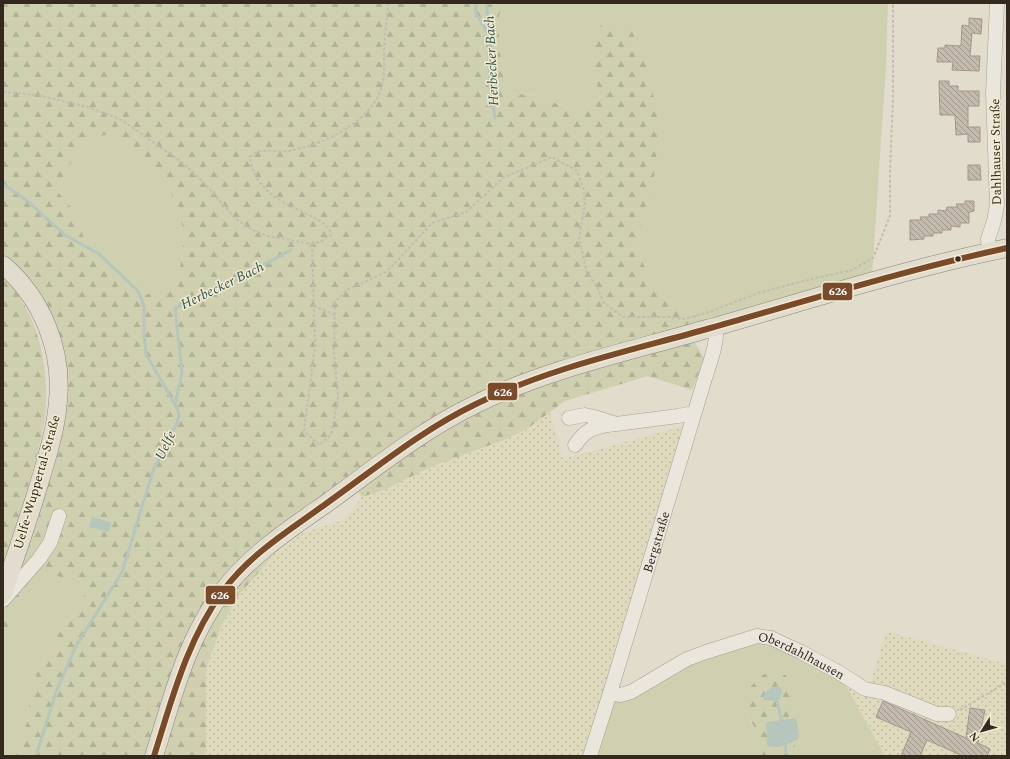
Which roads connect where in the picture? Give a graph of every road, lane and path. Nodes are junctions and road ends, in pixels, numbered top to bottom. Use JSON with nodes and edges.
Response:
{"nodes":[{"id":1,"x":388,"y":3,"type":"edge"},
{"id":2,"x":894,"y":3,"type":"edge"},
{"id":3,"x":997,"y":3,"type":"edge"},
{"id":4,"x":3,"y":92,"type":"edge"},
{"id":5,"x":312,"y":244,"type":"junction"},
{"id":6,"x":1007,"y":248,"type":"edge"},
{"id":7,"x":989,"y":252,"type":"junction"},
{"id":8,"x":3,"y":265,"type":"edge"},
{"id":9,"x":314,"y":306,"type":"junction"},
{"id":10,"x":335,"y":315,"type":"junction"},
{"id":11,"x":716,"y":326,"type":"junction"},
{"id":12,"x":694,"y":413,"type":"junction"},
{"id":13,"x":569,"y":418,"type":"dead end"},
{"id":14,"x":616,"y":424,"type":"junction"},
{"id":15,"x":574,"y":445,"type":"dead end"},
{"id":16,"x":59,"y":516,"type":"dead end"},
{"id":17,"x":3,"y":594,"type":"edge"},
{"id":18,"x":3,"y":600,"type":"edge"},
{"id":19,"x":1007,"y":682,"type":"edge"},
{"id":20,"x":610,"y":693,"type":"junction"},
{"id":21,"x":949,"y":714,"type":"joint"},
{"id":22,"x":154,"y":756,"type":"edge"},
{"id":23,"x":590,"y":756,"type":"edge"}],
"edges":[{"from":1,"to":5,"type":"path"},
{"from":2,"to":10,"type":"path"},
{"from":3,"to":7,"type":"street","name":"Dahlhauser Straße"},
{"from":4,"to":5,"type":"path"},
{"from":5,"to":9,"type":"path"},
{"from":6,"to":7,"type":"main road"},
{"from":7,"to":11,"type":"main road"},
{"from":8,"to":17,"type":"main road","name":"Uelfe-Wuppertal-Straße"},
{"from":9,"to":10,"type":"path"},
{"from":9,"to":10,"type":"path"},
{"from":11,"to":12,"type":"street","name":"Bergstraße"},
{"from":11,"to":22,"type":"main road"},
{"from":12,"to":14,"type":"street"},
{"from":12,"to":20,"type":"street","name":"Bergstraße"},
{"from":13,"to":14,"type":"street"},
{"from":14,"to":15,"type":"street"},
{"from":16,"to":18,"type":"street"},
{"from":19,"to":21,"type":"path"},
{"from":20,"to":21,"type":"street","name":"Oberdahlhausen"},
{"from":20,"to":23,"type":"street","name":"Bergstraße"}]}
